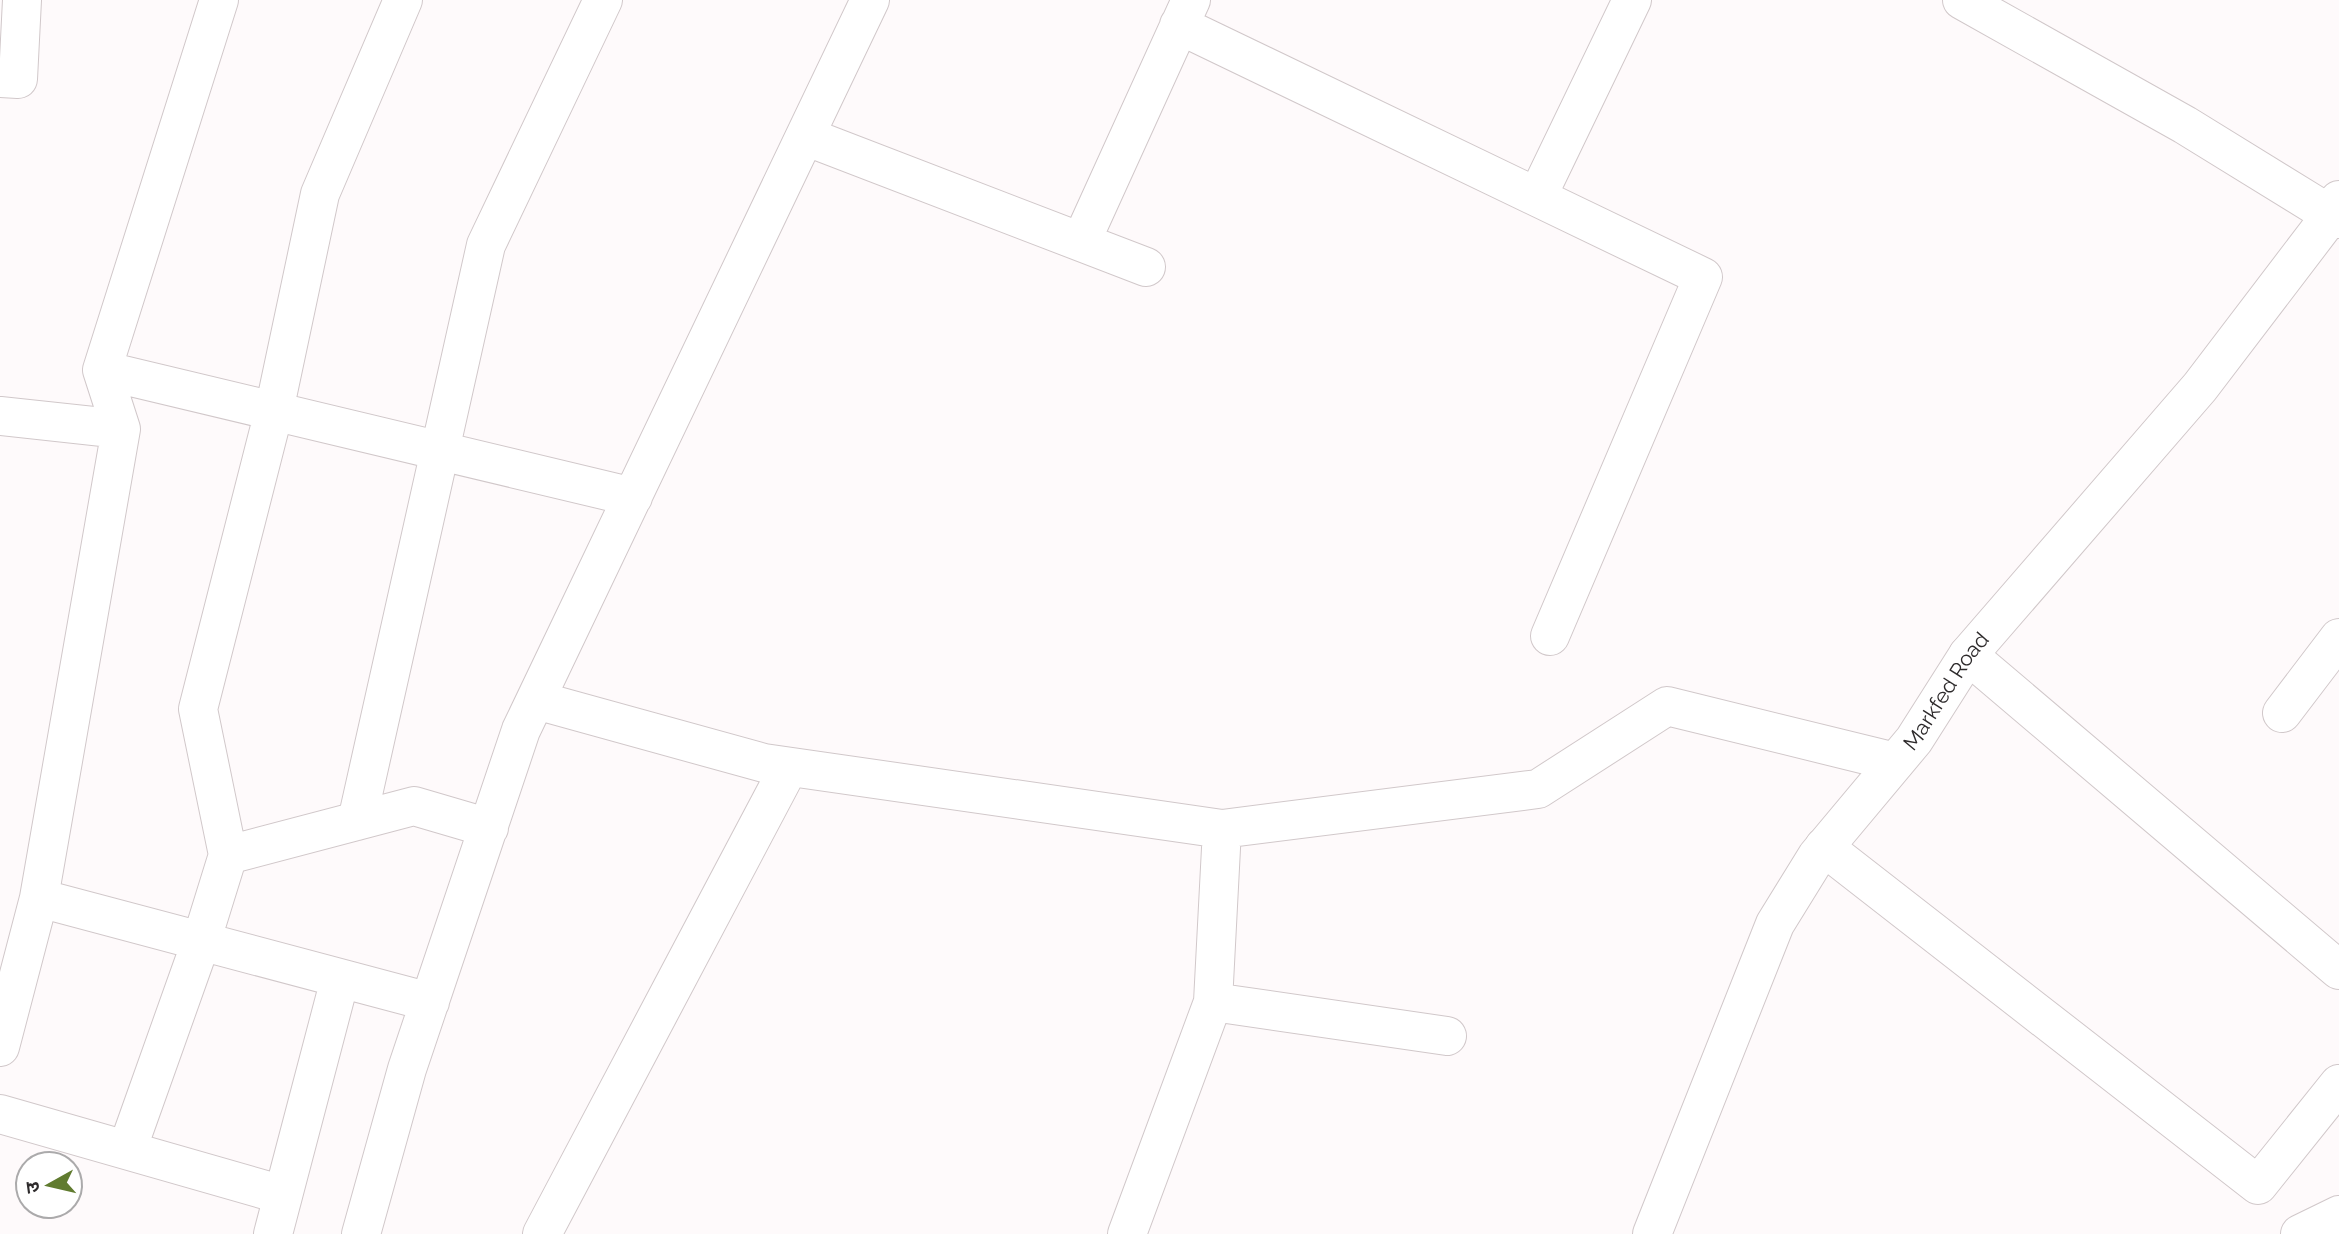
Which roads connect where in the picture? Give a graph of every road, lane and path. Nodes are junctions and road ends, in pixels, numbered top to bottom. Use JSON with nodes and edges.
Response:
{"nodes":[{"id":1,"x":22,"y":0,"type":"edge"},
{"id":2,"x":219,"y":0,"type":"edge"},
{"id":3,"x":403,"y":0,"type":"edge"},
{"id":4,"x":603,"y":0,"type":"edge"},
{"id":5,"x":870,"y":0,"type":"edge"},
{"id":6,"x":1632,"y":0,"type":"edge"},
{"id":7,"x":1962,"y":0,"type":"edge"},
{"id":8,"x":1185,"y":12,"type":"edge"},
{"id":9,"x":0,"y":78,"type":"edge"},
{"id":10,"x":805,"y":136,"type":"junction"},
{"id":11,"x":1537,"y":197,"type":"junction"},
{"id":12,"x":2336,"y":212,"type":"edge"},
{"id":13,"x":1081,"y":242,"type":"junction"},
{"id":14,"x":1146,"y":267,"type":"dead end"},
{"id":15,"x":102,"y":370,"type":"junction"},
{"id":16,"x":274,"y":411,"type":"junction"},
{"id":17,"x":0,"y":416,"type":"edge"},
{"id":18,"x":121,"y":429,"type":"junction"},
{"id":19,"x":441,"y":451,"type":"junction"},
{"id":20,"x":633,"y":496,"type":"junction"},
{"id":21,"x":1550,"y":636,"type":"dead end"},
{"id":22,"x":2339,"y":638,"type":"edge"},
{"id":23,"x":1968,"y":655,"type":"junction"},
{"id":24,"x":536,"y":701,"type":"junction"},
{"id":25,"x":2282,"y":713,"type":"dead end"},
{"id":26,"x":1895,"y":762,"type":"junction"},
{"id":27,"x":789,"y":767,"type":"junction"},
{"id":28,"x":357,"y":821,"type":"junction"},
{"id":29,"x":489,"y":828,"type":"junction"},
{"id":30,"x":1222,"y":830,"type":"junction"},
{"id":31,"x":1824,"y":846,"type":"junction"},
{"id":32,"x":228,"y":855,"type":"junction"},
{"id":33,"x":39,"y":898,"type":"junction"},
{"id":34,"x":201,"y":943,"type":"junction"},
{"id":35,"x":2339,"y":970,"type":"edge"},
{"id":36,"x":340,"y":979,"type":"junction"},
{"id":37,"x":430,"y":1002,"type":"junction"},
{"id":38,"x":1213,"y":1002,"type":"junction"},
{"id":39,"x":1447,"y":1036,"type":"dead end"},
{"id":40,"x":0,"y":1047,"type":"edge"},
{"id":41,"x":2339,"y":1084,"type":"edge"},
{"id":42,"x":0,"y":1114,"type":"edge"},
{"id":43,"x":127,"y":1150,"type":"junction"},
{"id":44,"x":283,"y":1195,"type":"junction"},
{"id":45,"x":2339,"y":1215,"type":"edge"},
{"id":46,"x":273,"y":1234,"type":"edge"},
{"id":47,"x":361,"y":1234,"type":"edge"},
{"id":48,"x":542,"y":1234,"type":"edge"},
{"id":49,"x":1127,"y":1234,"type":"edge"},
{"id":50,"x":1652,"y":1234,"type":"edge"},
{"id":51,"x":2300,"y":1234,"type":"edge"}],
"edges":[{"from":1,"to":9,"type":"main road"},
{"from":2,"to":15,"type":"main road"},
{"from":3,"to":16,"type":"main road"},
{"from":4,"to":19,"type":"main road"},
{"from":5,"to":10,"type":"main road"},
{"from":6,"to":11,"type":"main road"},
{"from":7,"to":12,"type":"main road"},
{"from":8,"to":11,"type":"main road"},
{"from":8,"to":13,"type":"main road"},
{"from":10,"to":13,"type":"main road"},
{"from":10,"to":20,"type":"main road"},
{"from":11,"to":21,"type":"main road"},
{"from":12,"to":23,"type":"main road","name":"Markfed Road"},
{"from":13,"to":14,"type":"main road"},
{"from":15,"to":16,"type":"main road"},
{"from":15,"to":18,"type":"main road"},
{"from":16,"to":19,"type":"main road"},
{"from":16,"to":32,"type":"main road"},
{"from":17,"to":18,"type":"main road"},
{"from":18,"to":33,"type":"main road"},
{"from":19,"to":20,"type":"main road"},
{"from":19,"to":28,"type":"main road"},
{"from":20,"to":24,"type":"main road"},
{"from":22,"to":25,"type":"main road"},
{"from":23,"to":26,"type":"main road","name":"Markfed Road"},
{"from":23,"to":35,"type":"main road"},
{"from":24,"to":27,"type":"main road"},
{"from":24,"to":29,"type":"main road"},
{"from":26,"to":30,"type":"main road"},
{"from":26,"to":31,"type":"main road","name":"Markfed Road"},
{"from":27,"to":30,"type":"main road"},
{"from":27,"to":48,"type":"main road"},
{"from":28,"to":29,"type":"main road"},
{"from":28,"to":32,"type":"main road"},
{"from":29,"to":37,"type":"main road"},
{"from":30,"to":38,"type":"main road"},
{"from":31,"to":41,"type":"main road"},
{"from":31,"to":50,"type":"main road","name":"Markfed Road"},
{"from":32,"to":34,"type":"main road"},
{"from":33,"to":34,"type":"main road"},
{"from":33,"to":40,"type":"main road"},
{"from":34,"to":36,"type":"main road"},
{"from":34,"to":43,"type":"main road"},
{"from":36,"to":37,"type":"main road"},
{"from":36,"to":44,"type":"main road"},
{"from":37,"to":47,"type":"main road"},
{"from":38,"to":39,"type":"main road"},
{"from":38,"to":49,"type":"main road"},
{"from":42,"to":43,"type":"main road"},
{"from":43,"to":44,"type":"main road"},
{"from":44,"to":46,"type":"main road"},
{"from":45,"to":51,"type":"main road"}]}
